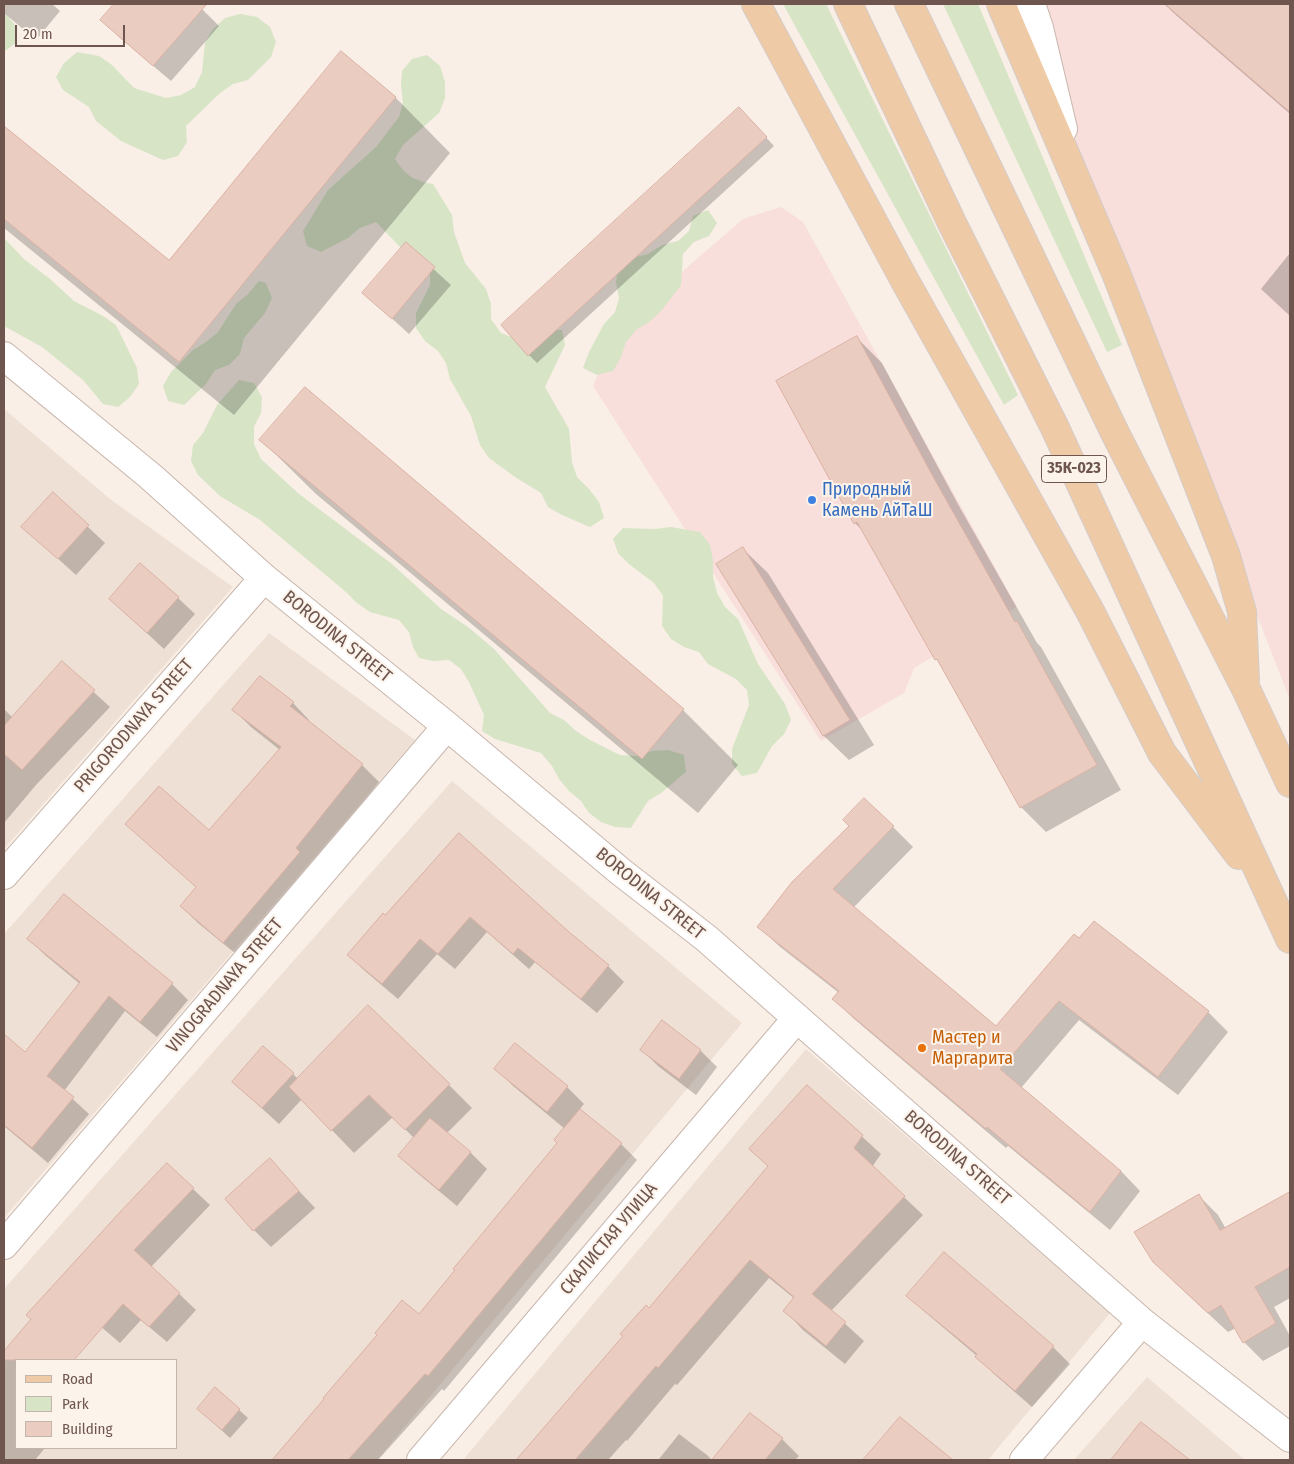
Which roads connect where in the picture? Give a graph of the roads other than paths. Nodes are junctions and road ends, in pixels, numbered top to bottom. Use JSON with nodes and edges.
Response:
{"nodes":[{"id":1,"x":756,"y":4,"type":"edge"},
{"id":2,"x":848,"y":4,"type":"edge"},
{"id":3,"x":909,"y":4,"type":"edge"},
{"id":4,"x":1001,"y":4,"type":"edge"},
{"id":5,"x":1031,"y":4,"type":"edge"},
{"id":6,"x":1079,"y":183,"type":"junction"},
{"id":7,"x":4,"y":356,"type":"edge"},
{"id":8,"x":264,"y":578,"type":"junction"},
{"id":9,"x":1246,"y":689,"type":"junction"},
{"id":10,"x":447,"y":726,"type":"junction"},
{"id":11,"x":1290,"y":783,"type":"edge"},
{"id":12,"x":4,"y":875,"type":"edge"},
{"id":13,"x":1271,"y":898,"type":"junction"},
{"id":14,"x":1290,"y":939,"type":"edge"},
{"id":15,"x":797,"y":1018,"type":"junction"},
{"id":16,"x":4,"y":1245,"type":"edge"},
{"id":17,"x":1142,"y":1322,"type":"junction"},
{"id":18,"x":1290,"y":1438,"type":"edge"},
{"id":19,"x":421,"y":1460,"type":"edge"},
{"id":20,"x":1024,"y":1460,"type":"edge"}],
"edges":[{"from":1,"to":13,"type":"main road"},
{"from":2,"to":13,"type":"main road","number":"35К-023"},
{"from":3,"to":9,"type":"main road","number":"35К-023"},
{"from":4,"to":6,"type":"main road"},
{"from":5,"to":6,"type":"street"},
{"from":6,"to":9,"type":"main road"},
{"from":7,"to":8,"type":"street","name":"BORODINA STREET"},
{"from":8,"to":10,"type":"street","name":"BORODINA STREET"},
{"from":8,"to":12,"type":"street","name":"PRIGORODNAYA STREET"},
{"from":9,"to":11,"type":"main road","number":"35К-023"},
{"from":10,"to":15,"type":"street","name":"BORODINA STREET"},
{"from":10,"to":16,"type":"street","name":"VINOGRADNAYA STREET"},
{"from":13,"to":14,"type":"main road","number":"35К-023"},
{"from":15,"to":17,"type":"street","name":"BORODINA STREET"},
{"from":15,"to":19,"type":"street","name":"СКАЛИСТАЯ УЛИЦА"},
{"from":17,"to":18,"type":"street","name":"BORODINA STREET"},
{"from":17,"to":20,"type":"street"}]}
